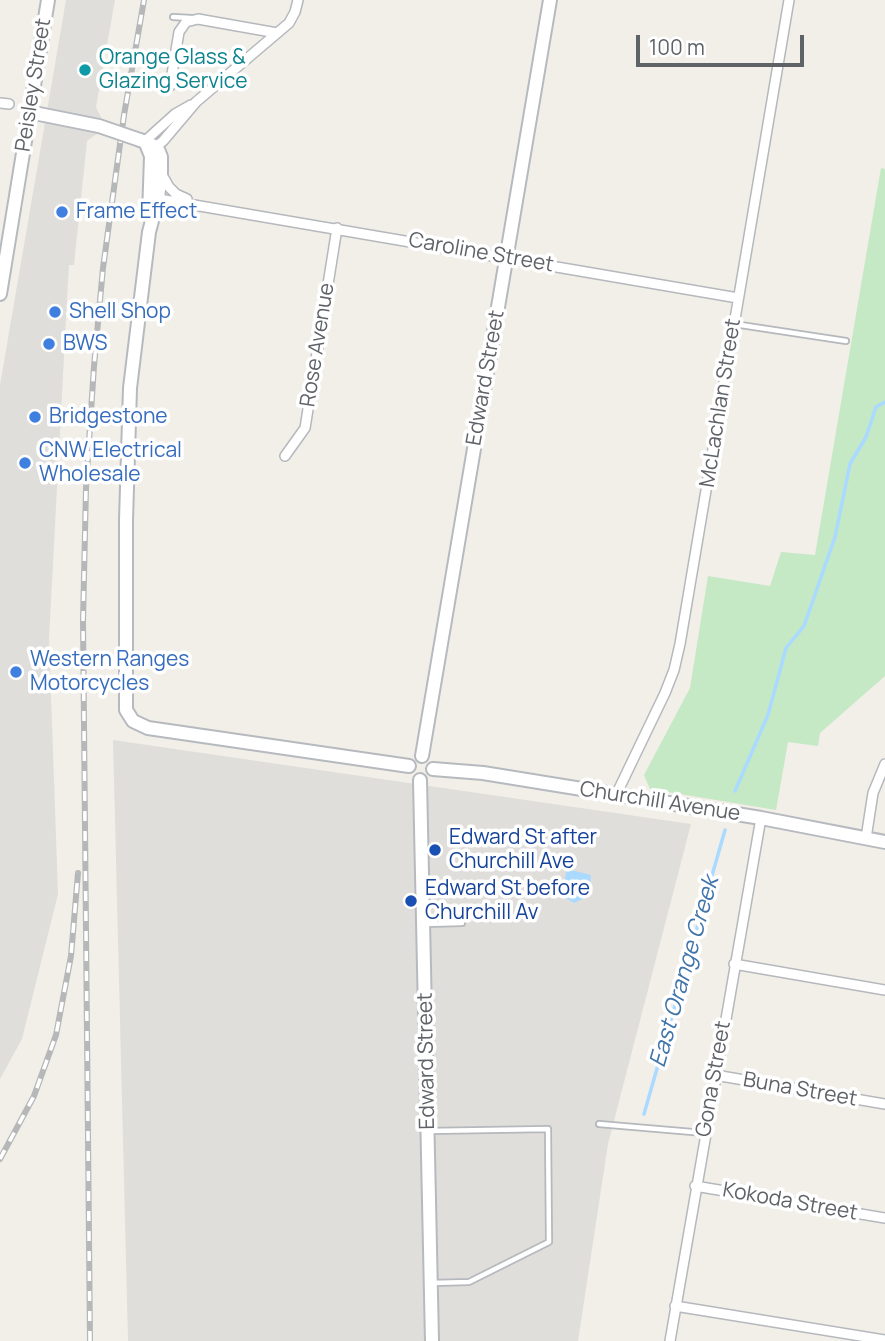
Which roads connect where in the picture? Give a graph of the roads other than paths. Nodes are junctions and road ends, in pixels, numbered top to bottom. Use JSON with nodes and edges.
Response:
{"nodes":[{"id":1,"x":47,"y":0,"type":"edge"},
{"id":2,"x":298,"y":0,"type":"edge"},
{"id":3,"x":550,"y":0,"type":"edge"},
{"id":4,"x":789,"y":0,"type":"edge"},
{"id":5,"x":173,"y":17,"type":"dead end"},
{"id":6,"x":198,"y":19,"type":"junction"},
{"id":7,"x":277,"y":33,"type":"junction"},
{"id":8,"x":170,"y":86,"type":"dead end"},
{"id":9,"x":196,"y":102,"type":"junction"},
{"id":10,"x":29,"y":113,"type":"junction"},
{"id":11,"x":148,"y":145,"type":"junction"},
{"id":12,"x":161,"y":173,"type":"junction"},
{"id":13,"x":153,"y":197,"type":"junction"},
{"id":14,"x":223,"y":208,"type":"junction"},
{"id":15,"x":337,"y":228,"type":"junction"},
{"id":16,"x":507,"y":257,"type":"junction"},
{"id":17,"x":0,"y":294,"type":"edge"},
{"id":18,"x":738,"y":298,"type":"junction"},
{"id":19,"x":734,"y":324,"type":"junction"},
{"id":20,"x":846,"y":341,"type":"dead end"},
{"id":21,"x":285,"y":456,"type":"dead end"},
{"id":22,"x":422,"y":756,"type":"junction"},
{"id":23,"x":885,"y":764,"type":"edge"},
{"id":24,"x":409,"y":766,"type":"junction"},
{"id":25,"x":433,"y":769,"type":"junction"},
{"id":26,"x":420,"y":780,"type":"junction"},
{"id":27,"x":616,"y":795,"type":"junction"},
{"id":28,"x":761,"y":818,"type":"junction"},
{"id":29,"x":866,"y":838,"type":"junction"},
{"id":30,"x":885,"y":842,"type":"edge"},
{"id":31,"x":462,"y":923,"type":"dead end"},
{"id":32,"x":423,"y":924,"type":"junction"},
{"id":33,"x":734,"y":964,"type":"junction"},
{"id":34,"x":885,"y":990,"type":"edge"},
{"id":35,"x":715,"y":1075,"type":"junction"},
{"id":36,"x":885,"y":1104,"type":"edge"},
{"id":37,"x":599,"y":1124,"type":"dead end"},
{"id":38,"x":428,"y":1131,"type":"junction"},
{"id":39,"x":704,"y":1133,"type":"junction"},
{"id":40,"x":695,"y":1186,"type":"junction"},
{"id":41,"x":885,"y":1218,"type":"edge"},
{"id":42,"x":431,"y":1283,"type":"junction"},
{"id":43,"x":675,"y":1306,"type":"junction"},
{"id":44,"x":885,"y":1340,"type":"edge"},
{"id":45,"x":432,"y":1341,"type":"edge"},
{"id":46,"x":670,"y":1341,"type":"edge"}],
"edges":[{"from":1,"to":10,"type":"street","name":"Peisley Street"},
{"from":2,"to":7,"type":"street"},
{"from":3,"to":16,"type":"street","name":"Edward Street"},
{"from":4,"to":18,"type":"street","name":"McLachlan Street"},
{"from":5,"to":6,"type":"lane"},
{"from":6,"to":7,"type":"street"},
{"from":6,"to":8,"type":"street"},
{"from":7,"to":9,"type":"street"},
{"from":9,"to":11,"type":"street"},
{"from":9,"to":11,"type":"street"},
{"from":10,"to":11,"type":"street","bridge":true},
{"from":10,"to":17,"type":"street","name":"Peisley Street"},
{"from":11,"to":12,"type":"street"},
{"from":11,"to":13,"type":"street"},
{"from":12,"to":13,"type":"street"},
{"from":12,"to":14,"type":"street","name":"Caroline Street"},
{"from":13,"to":14,"type":"street","name":"Caroline Street"},
{"from":13,"to":24,"type":"street"},
{"from":14,"to":15,"type":"street","name":"Caroline Street"},
{"from":15,"to":16,"type":"street","name":"Caroline Street"},
{"from":15,"to":21,"type":"street","name":"Rose Avenue"},
{"from":16,"to":18,"type":"street","name":"Caroline Street"},
{"from":16,"to":22,"type":"street","name":"Edward Street"},
{"from":18,"to":19,"type":"street","name":"McLachlan Street"},
{"from":19,"to":20,"type":"lane"},
{"from":19,"to":27,"type":"street","name":"McLachlan Street"},
{"from":22,"to":24,"type":"street"},
{"from":22,"to":25,"type":"street"},
{"from":23,"to":29,"type":"street"},
{"from":24,"to":26,"type":"street"},
{"from":25,"to":26,"type":"street"},
{"from":25,"to":27,"type":"street","name":"Churchill Avenue"},
{"from":26,"to":32,"type":"street","name":"Edward Street"},
{"from":27,"to":28,"type":"street","name":"Churchill Avenue"},
{"from":28,"to":29,"type":"street","name":"Churchill Avenue"},
{"from":28,"to":33,"type":"street","name":"Gona Street"},
{"from":29,"to":30,"type":"street","name":"Churchill Avenue"},
{"from":31,"to":32,"type":"lane"},
{"from":32,"to":38,"type":"street","name":"Edward Street"},
{"from":33,"to":34,"type":"street"},
{"from":33,"to":35,"type":"street","name":"Gona Street"},
{"from":35,"to":36,"type":"street","name":"Buna Street"},
{"from":35,"to":39,"type":"street","name":"Gona Street"},
{"from":37,"to":39,"type":"lane"},
{"from":38,"to":42,"type":"street","name":"Edward Street"},
{"from":38,"to":42,"type":"lane"},
{"from":39,"to":40,"type":"street","name":"Gona Street"},
{"from":40,"to":41,"type":"street","name":"Kokoda Street"},
{"from":40,"to":43,"type":"street","name":"Gona Street"},
{"from":42,"to":45,"type":"street","name":"Edward Street"},
{"from":43,"to":44,"type":"street"},
{"from":43,"to":46,"type":"street","name":"Gona Street"}]}
